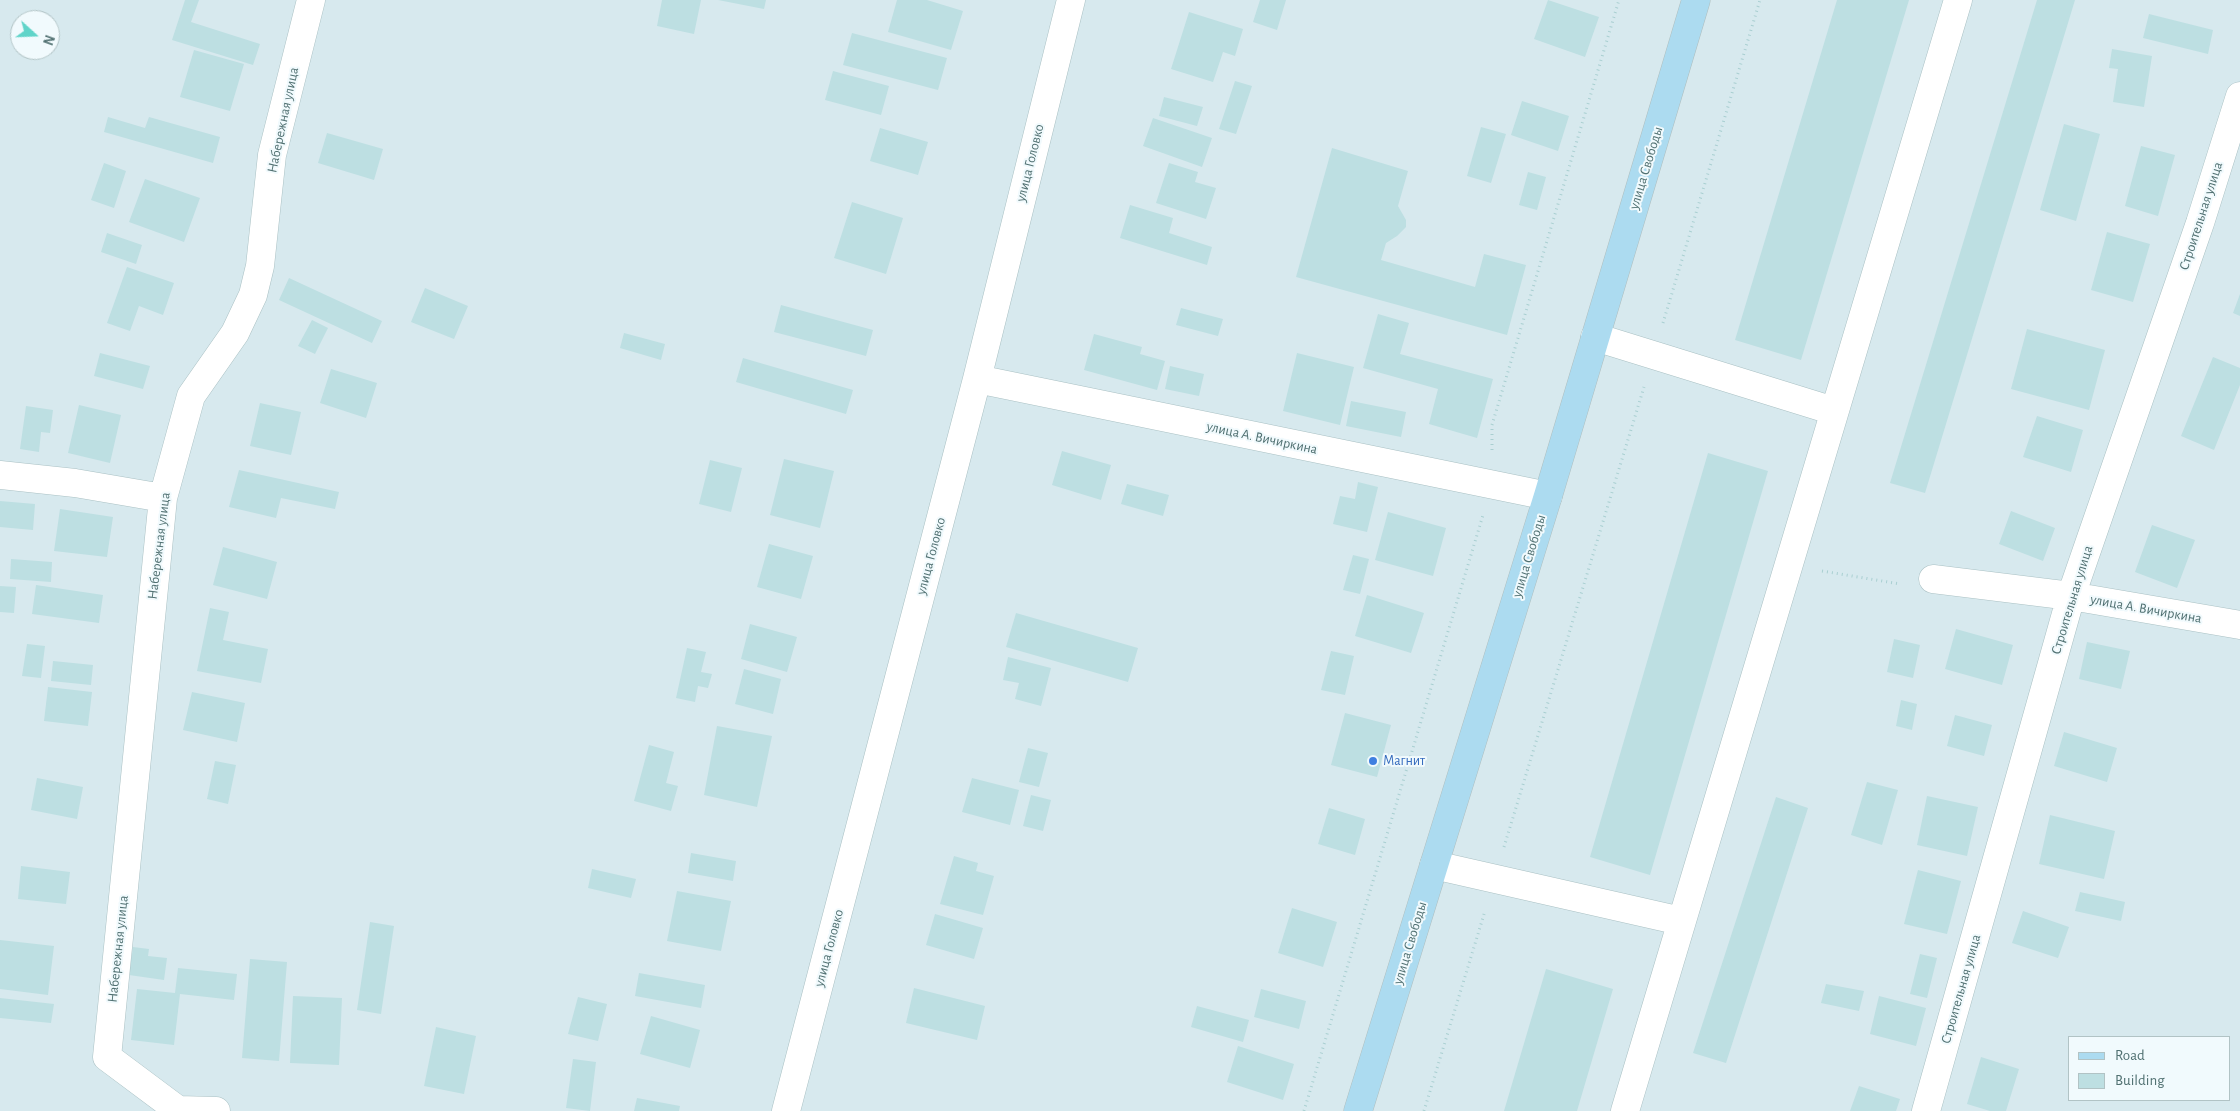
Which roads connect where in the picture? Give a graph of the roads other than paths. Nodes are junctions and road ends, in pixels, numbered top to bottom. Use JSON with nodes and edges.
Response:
{"nodes":[{"id":1,"x":311,"y":0,"type":"edge"},
{"id":2,"x":1696,"y":0,"type":"edge"},
{"id":3,"x":1958,"y":0,"type":"edge"},
{"id":4,"x":1069,"y":2,"type":"edge"},
{"id":5,"x":2240,"y":96,"type":"edge"},
{"id":6,"x":1595,"y":337,"type":"junction"},
{"id":7,"x":977,"y":379,"type":"junction"},
{"id":8,"x":1834,"y":411,"type":"junction"},
{"id":9,"x":0,"y":475,"type":"edge"},
{"id":10,"x":1548,"y":496,"type":"junction"},
{"id":11,"x":163,"y":498,"type":"junction"},
{"id":12,"x":1933,"y":578,"type":"road end"},
{"id":13,"x":2071,"y":596,"type":"junction"},
{"id":14,"x":2240,"y":625,"type":"edge"},
{"id":15,"x":1434,"y":865,"type":"junction"},
{"id":16,"x":1681,"y":921,"type":"junction"},
{"id":17,"x":216,"y":1111,"type":"edge"},
{"id":18,"x":786,"y":1111,"type":"edge"},
{"id":19,"x":1358,"y":1111,"type":"edge"},
{"id":20,"x":1625,"y":1111,"type":"edge"},
{"id":21,"x":1926,"y":1111,"type":"edge"}],
"edges":[{"from":1,"to":11,"type":"street","name":"Набережная улица"},
{"from":2,"to":6,"type":"main road","name":"улица Свободы"},
{"from":3,"to":8,"type":"street"},
{"from":4,"to":7,"type":"street","name":"улица Головко"},
{"from":5,"to":13,"type":"street","name":"Строительная улица"},
{"from":6,"to":8,"type":"street"},
{"from":6,"to":10,"type":"main road","name":"улица Свободы"},
{"from":7,"to":10,"type":"street","name":"улица А. Вичиркина"},
{"from":7,"to":18,"type":"street","name":"улица Головко"},
{"from":8,"to":16,"type":"street"},
{"from":9,"to":11,"type":"street"},
{"from":10,"to":15,"type":"main road","name":"улица Свободы"},
{"from":11,"to":17,"type":"street","name":"Набережная улица"},
{"from":12,"to":13,"type":"street","name":"улица А. Вичиркина"},
{"from":13,"to":14,"type":"street","name":"улица А. Вичиркина"},
{"from":13,"to":21,"type":"street","name":"Строительная улица"},
{"from":15,"to":16,"type":"street"},
{"from":15,"to":19,"type":"main road","name":"улица Свободы"},
{"from":16,"to":20,"type":"street"}]}
